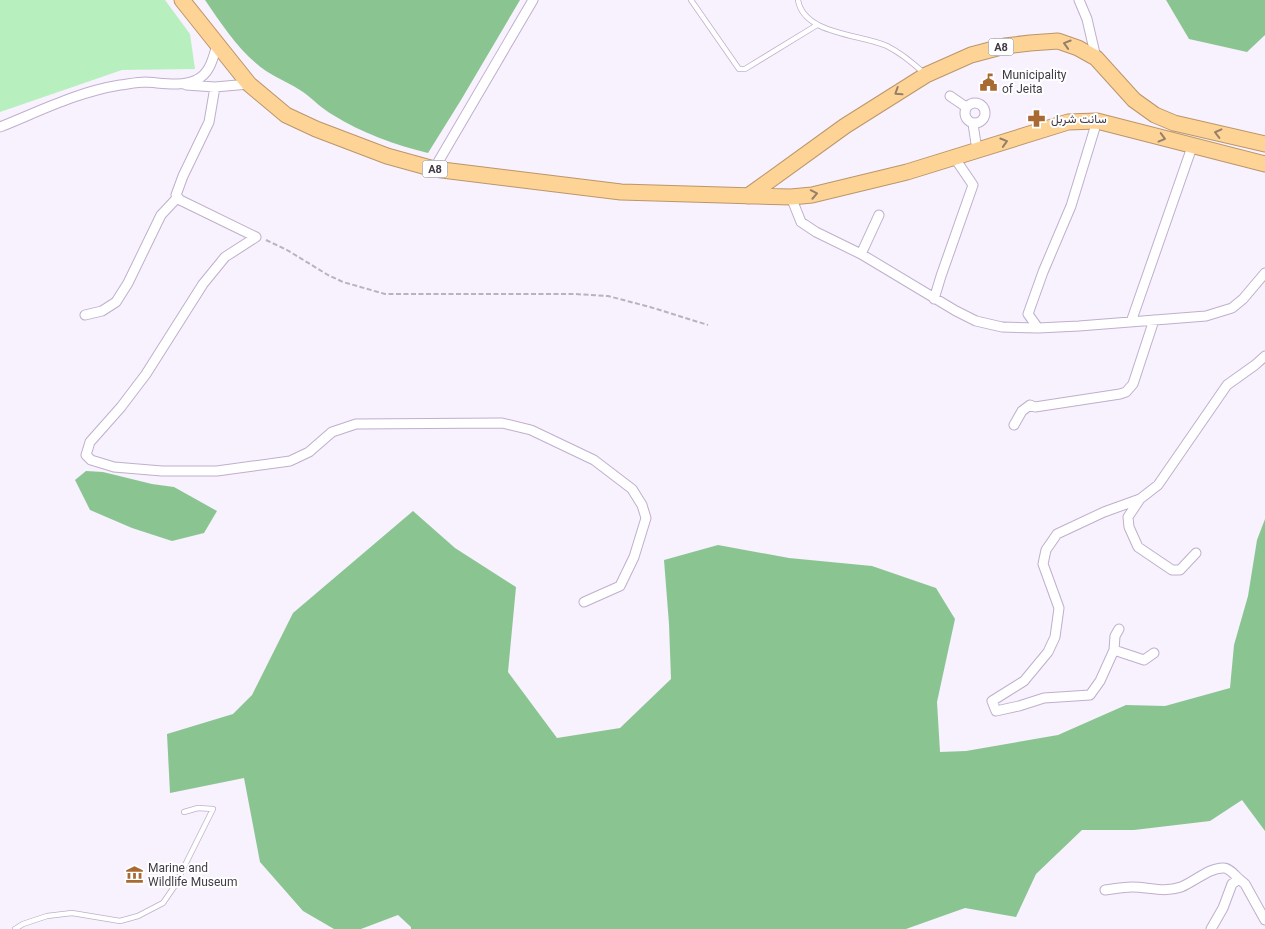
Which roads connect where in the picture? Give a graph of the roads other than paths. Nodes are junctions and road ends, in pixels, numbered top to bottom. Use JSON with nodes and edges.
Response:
{"nodes":[{"id":1,"x":182,"y":0,"type":"edge"},
{"id":2,"x":533,"y":0,"type":"edge"},
{"id":3,"x":691,"y":0,"type":"edge"},
{"id":4,"x":798,"y":0,"type":"edge"},
{"id":5,"x":1080,"y":0,"type":"edge"},
{"id":6,"x":817,"y":25,"type":"junction"},
{"id":7,"x":217,"y":45,"type":"junction"},
{"id":8,"x":1096,"y":58,"type":"junction"},
{"id":9,"x":926,"y":74,"type":"junction"},
{"id":10,"x":181,"y":84,"type":"junction"},
{"id":11,"x":249,"y":84,"type":"junction"},
{"id":12,"x":215,"y":87,"type":"junction"},
{"id":13,"x":950,"y":96,"type":"dead end"},
{"id":14,"x":966,"y":107,"type":"junction"},
{"id":15,"x":1097,"y":121,"type":"junction"},
{"id":16,"x":973,"y":124,"type":"junction"},
{"id":17,"x":0,"y":127,"type":"edge"},
{"id":18,"x":1265,"y":144,"type":"edge"},
{"id":19,"x":1192,"y":146,"type":"junction"},
{"id":20,"x":977,"y":150,"type":"junction"},
{"id":21,"x":954,"y":157,"type":"junction"},
{"id":22,"x":1265,"y":164,"type":"edge"},
{"id":23,"x":785,"y":168,"type":"junction"},
{"id":24,"x":434,"y":169,"type":"junction"},
{"id":25,"x":748,"y":196,"type":"junction"},
{"id":26,"x":791,"y":197,"type":"junction"},
{"id":27,"x":177,"y":198,"type":"junction"},
{"id":28,"x":880,"y":215,"type":"dead end"},
{"id":29,"x":861,"y":254,"type":"junction"},
{"id":30,"x":1265,"y":273,"type":"edge"},
{"id":31,"x":934,"y":299,"type":"junction"},
{"id":32,"x":85,"y":314,"type":"dead end"},
{"id":33,"x":1154,"y":320,"type":"junction"},
{"id":34,"x":1131,"y":322,"type":"junction"},
{"id":35,"x":1038,"y":328,"type":"junction"},
{"id":36,"x":1265,"y":356,"type":"edge"},
{"id":37,"x":1014,"y":425,"type":"dead end"},
{"id":38,"x":1140,"y":499,"type":"junction"},
{"id":39,"x":1196,"y":553,"type":"dead end"},
{"id":40,"x":584,"y":602,"type":"dead end"},
{"id":41,"x":1119,"y":629,"type":"dead end"},
{"id":42,"x":1114,"y":650,"type":"junction"},
{"id":43,"x":1154,"y":654,"type":"dead end"},
{"id":44,"x":184,"y":812,"type":"dead end"},
{"id":45,"x":1239,"y":879,"type":"junction"},
{"id":46,"x":1105,"y":890,"type":"dead end"},
{"id":47,"x":1265,"y":920,"type":"edge"},
{"id":48,"x":15,"y":929,"type":"edge"},
{"id":49,"x":1211,"y":929,"type":"edge"}],
"edges":[{"from":1,"to":7,"type":"highway","number":"A8"},
{"from":2,"to":24,"type":"street"},
{"from":3,"to":6,"type":"lane"},
{"from":4,"to":6,"type":"lane"},
{"from":5,"to":8,"type":"street"},
{"from":6,"to":9,"type":"lane"},
{"from":7,"to":10,"type":"street"},
{"from":7,"to":11,"type":"highway","number":"A8"},
{"from":8,"to":9,"type":"highway","number":"A8","one_way":true},
{"from":18,"to":8,"type":"highway","number":"A8","one_way":true},
{"from":9,"to":23,"type":"highway","number":"A8","one_way":true},
{"from":10,"to":12,"type":"street"},
{"from":10,"to":17,"type":"street"},
{"from":11,"to":12,"type":"street"},
{"from":11,"to":24,"type":"highway","number":"A8"},
{"from":12,"to":27,"type":"street"},
{"from":13,"to":14,"type":"street"},
{"from":14,"to":16,"type":"street"},
{"from":14,"to":16,"type":"street"},
{"from":15,"to":19,"type":"highway","number":"A8","one_way":true},
{"from":20,"to":15,"type":"highway","number":"A8","one_way":true},
{"from":15,"to":35,"type":"street"},
{"from":16,"to":20,"type":"street"},
{"from":19,"to":22,"type":"highway","number":"A8"},
{"from":19,"to":34,"type":"street"},
{"from":20,"to":21,"type":"highway","number":"A8"},
{"from":26,"to":21,"type":"highway","number":"A8","one_way":true},
{"from":21,"to":31,"type":"street"},
{"from":23,"to":25,"type":"highway","number":"A8"},
{"from":23,"to":26,"type":"highway"},
{"from":24,"to":25,"type":"highway","number":"A8"},
{"from":25,"to":26,"type":"highway","number":"A8"},
{"from":26,"to":29,"type":"street"},
{"from":27,"to":32,"type":"street"},
{"from":27,"to":40,"type":"street"},
{"from":28,"to":29,"type":"street"},
{"from":29,"to":31,"type":"street"},
{"from":30,"to":33,"type":"street"},
{"from":31,"to":35,"type":"street"},
{"from":33,"to":34,"type":"street"},
{"from":33,"to":37,"type":"street"},
{"from":34,"to":35,"type":"street"},
{"from":36,"to":38,"type":"street"},
{"from":38,"to":39,"type":"street"},
{"from":38,"to":42,"type":"street"},
{"from":41,"to":42,"type":"street"},
{"from":42,"to":43,"type":"street"},
{"from":44,"to":48,"type":"lane"},
{"from":45,"to":46,"type":"street"},
{"from":45,"to":47,"type":"street"},
{"from":45,"to":49,"type":"street"}]}
